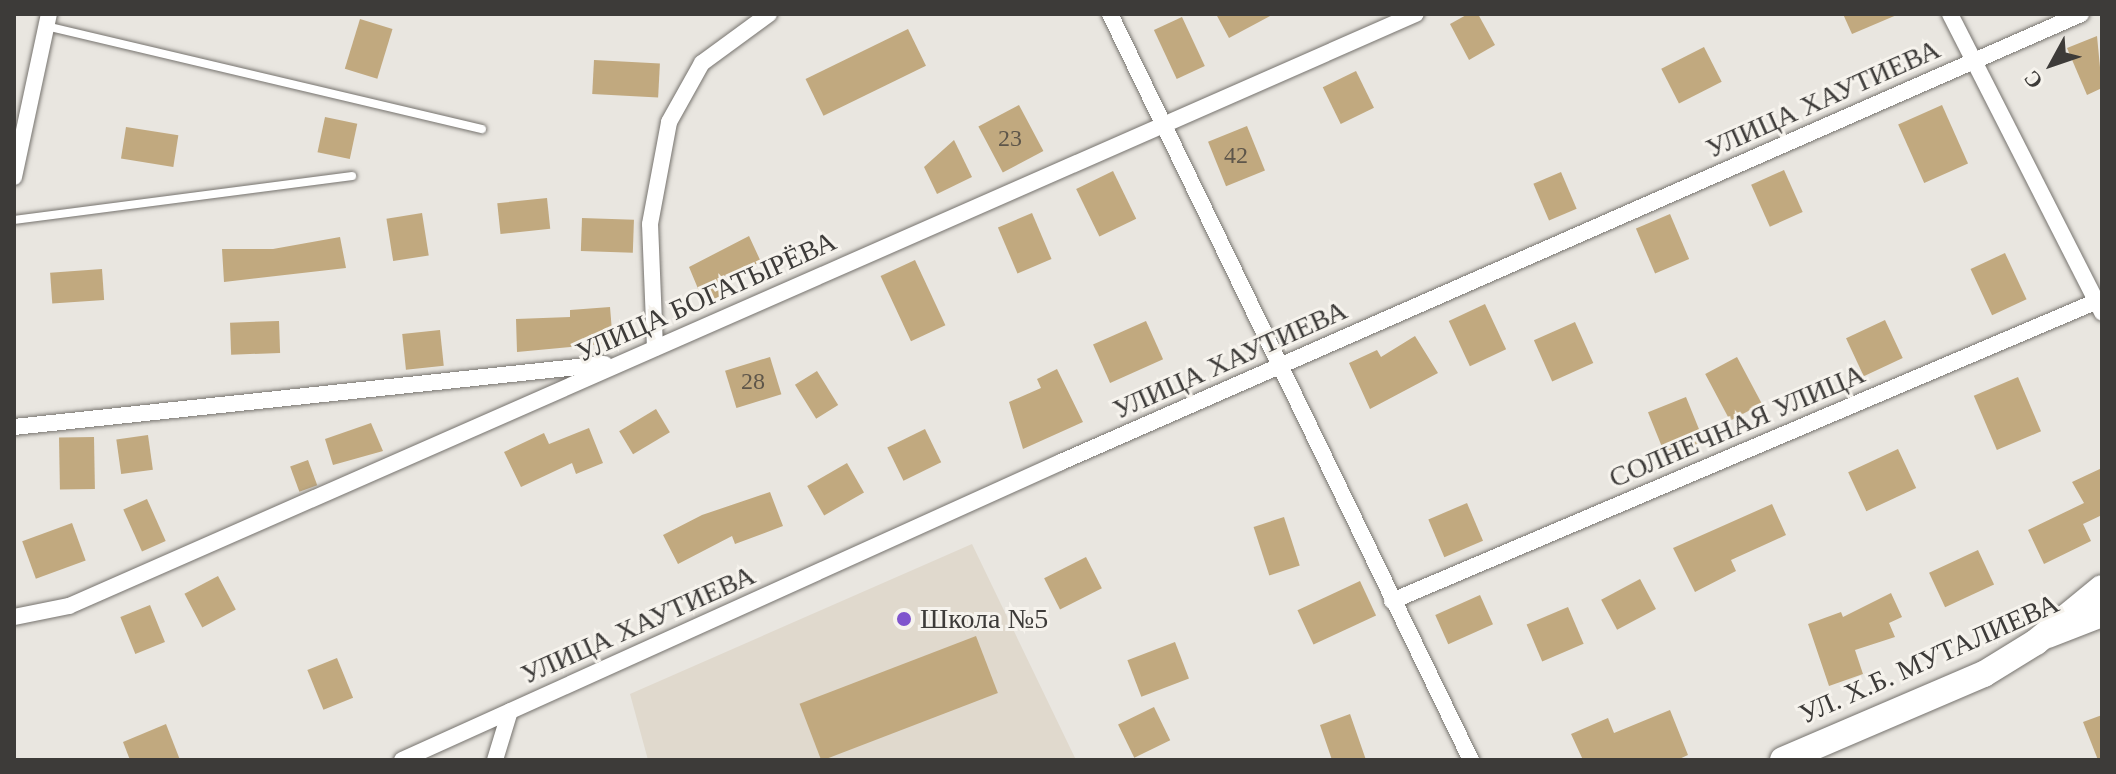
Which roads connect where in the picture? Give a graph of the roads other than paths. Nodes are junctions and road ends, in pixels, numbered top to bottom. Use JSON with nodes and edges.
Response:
{"nodes":[{"id":1,"x":769,"y":14,"type":"edge"},
{"id":2,"x":1110,"y":14,"type":"edge"},
{"id":3,"x":1416,"y":14,"type":"edge"},
{"id":4,"x":1950,"y":14,"type":"edge"},
{"id":5,"x":2081,"y":14,"type":"edge"},
{"id":6,"x":47,"y":20,"type":"edge"},
{"id":7,"x":1974,"y":61,"type":"junction"},
{"id":8,"x":1165,"y":124,"type":"junction"},
{"id":9,"x":482,"y":129,"type":"dead end"},
{"id":10,"x":352,"y":176,"type":"dead end"},
{"id":11,"x":14,"y":177,"type":"edge"},
{"id":12,"x":14,"y":220,"type":"edge"},
{"id":13,"x":2100,"y":304,"type":"edge"},
{"id":14,"x":655,"y":348,"type":"junction"},
{"id":15,"x":622,"y":362,"type":"junction"},
{"id":16,"x":1280,"y":366,"type":"junction"},
{"id":17,"x":14,"y":427,"type":"edge"},
{"id":18,"x":2102,"y":588,"type":"edge"},
{"id":19,"x":1392,"y":601,"type":"junction"},
{"id":20,"x":2102,"y":616,"type":"edge"},
{"id":21,"x":14,"y":617,"type":"edge"},
{"id":22,"x":2036,"y":642,"type":"junction"},
{"id":23,"x":510,"y":711,"type":"junction"},
{"id":24,"x":402,"y":760,"type":"edge"},
{"id":25,"x":495,"y":760,"type":"edge"},
{"id":26,"x":1471,"y":760,"type":"edge"},
{"id":27,"x":1783,"y":760,"type":"edge"}],
"edges":[{"from":1,"to":14,"type":"street"},
{"from":2,"to":8,"type":"street"},
{"from":3,"to":8,"type":"street","name":"УЛИЦА БОГАТЫРЁВА"},
{"from":4,"to":7,"type":"street"},
{"from":5,"to":7,"type":"street","name":"УЛИЦА ХАУТИЕВА"},
{"from":6,"to":9,"type":"lane"},
{"from":6,"to":11,"type":"street"},
{"from":7,"to":13,"type":"street"},
{"from":7,"to":16,"type":"street","name":"УЛИЦА ХАУТИЕВА"},
{"from":8,"to":14,"type":"street","name":"УЛИЦА БОГАТЫРЁВА"},
{"from":8,"to":16,"type":"street"},
{"from":10,"to":12,"type":"lane"},
{"from":13,"to":19,"type":"street","name":"СОЛНЕЧНАЯ УЛИЦА"},
{"from":14,"to":15,"type":"street","name":"УЛИЦА БОГАТЫРЁВА"},
{"from":15,"to":17,"type":"street"},
{"from":15,"to":21,"type":"street","name":"УЛИЦА БОГАТЫРЁВА"},
{"from":16,"to":19,"type":"street"},
{"from":16,"to":23,"type":"street","name":"УЛИЦА ХАУТИЕВА"},
{"from":18,"to":22,"type":"main road"},
{"from":19,"to":26,"type":"street"},
{"from":20,"to":22,"type":"street","name":"УЛ. Х.Б. МУТАЛИЕВА"},
{"from":22,"to":27,"type":"main road","name":"УЛ. Х.Б. МУТАЛИЕВА"},
{"from":23,"to":24,"type":"street","name":"УЛИЦА ХАУТИЕВА"},
{"from":23,"to":25,"type":"street"}]}
